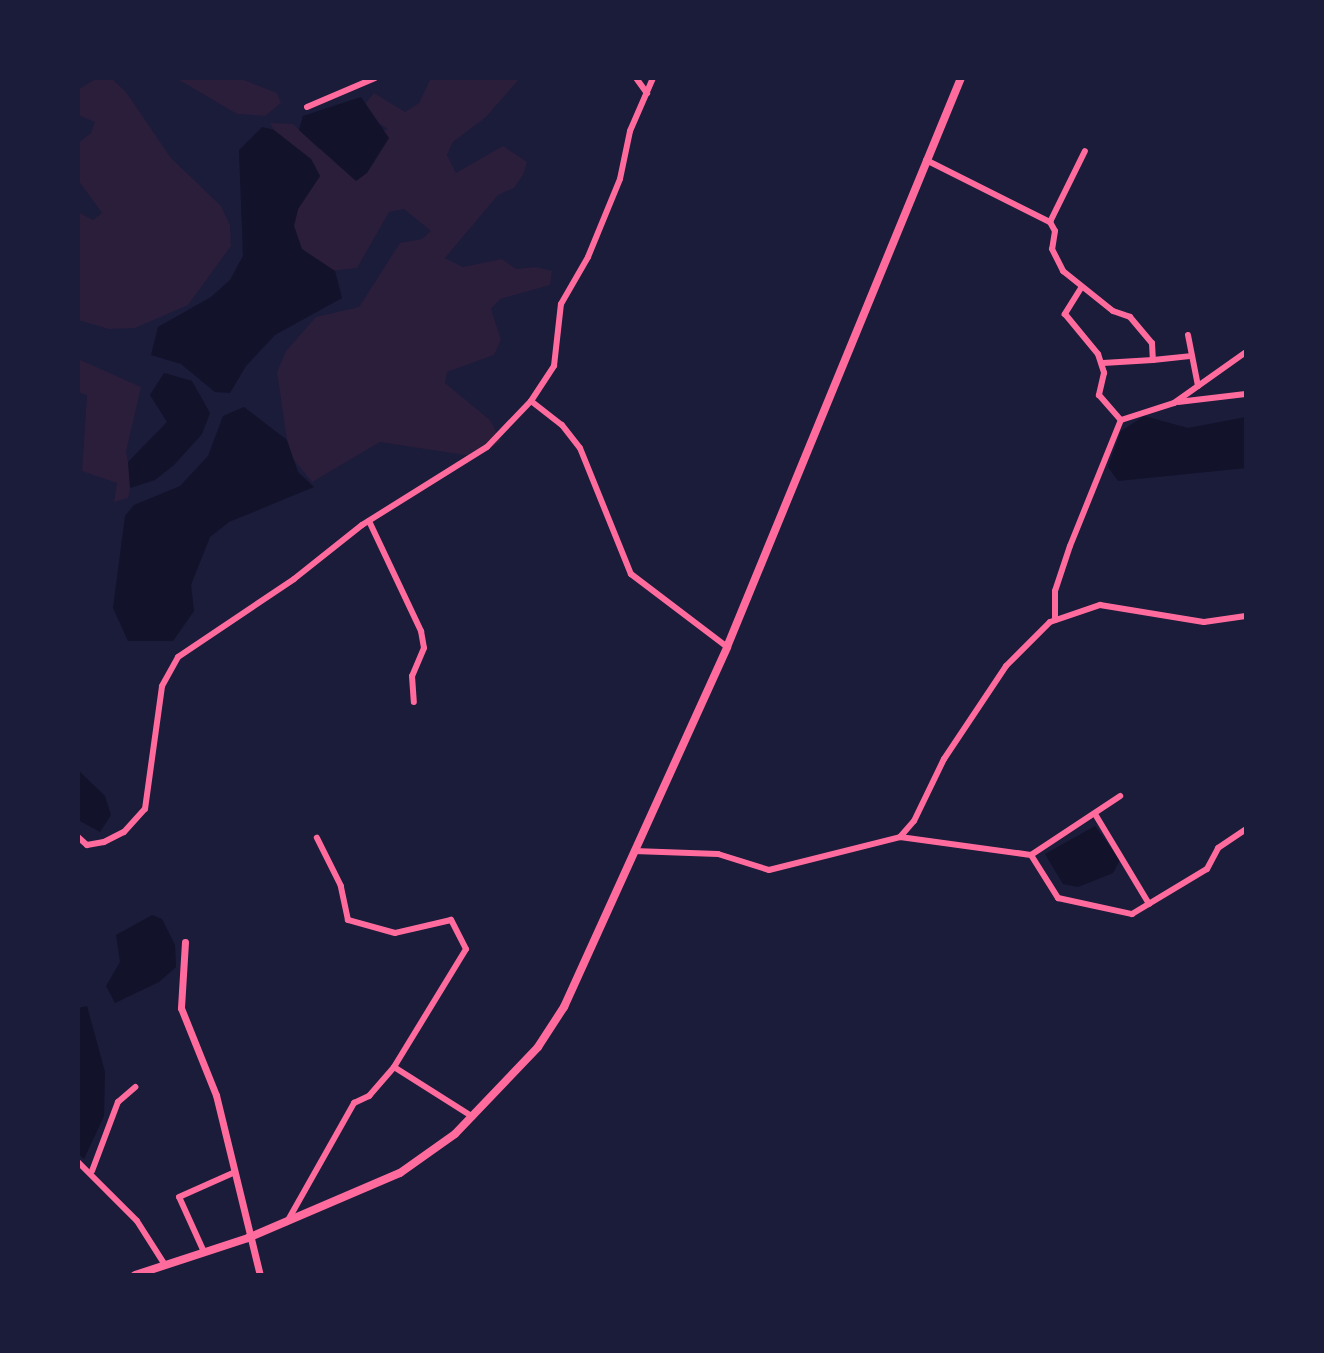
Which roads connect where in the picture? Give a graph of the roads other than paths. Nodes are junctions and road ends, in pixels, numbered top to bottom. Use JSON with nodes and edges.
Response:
{"nodes":[{"id":1,"x":375,"y":78,"type":"edge"},
{"id":2,"x":636,"y":78,"type":"edge"},
{"id":3,"x":653,"y":78,"type":"edge"},
{"id":4,"x":961,"y":78,"type":"edge"},
{"id":5,"x":647,"y":93,"type":"junction"},
{"id":6,"x":307,"y":107,"type":"dead end"},
{"id":7,"x":1085,"y":151,"type":"dead end"},
{"id":8,"x":926,"y":160,"type":"junction"},
{"id":9,"x":1050,"y":222,"type":"junction"},
{"id":10,"x":1081,"y":288,"type":"junction"},
{"id":11,"x":1188,"y":335,"type":"dead end"},
{"id":12,"x":1246,"y":352,"type":"edge"},
{"id":13,"x":1190,"y":356,"type":"junction"},
{"id":14,"x":1153,"y":360,"type":"junction"},
{"id":15,"x":1103,"y":363,"type":"junction"},
{"id":16,"x":1198,"y":386,"type":"junction"},
{"id":17,"x":1246,"y":394,"type":"edge"},
{"id":18,"x":531,"y":401,"type":"junction"},
{"id":19,"x":1174,"y":403,"type":"junction"},
{"id":20,"x":1121,"y":420,"type":"junction"},
{"id":21,"x":369,"y":521,"type":"junction"},
{"id":22,"x":1246,"y":616,"type":"edge"},
{"id":23,"x":1055,"y":620,"type":"junction"},
{"id":24,"x":727,"y":647,"type":"junction"},
{"id":25,"x":414,"y":702,"type":"dead end"},
{"id":26,"x":1120,"y":796,"type":"dead end"},
{"id":27,"x":1095,"y":814,"type":"junction"},
{"id":28,"x":1246,"y":829,"type":"edge"},
{"id":29,"x":78,"y":837,"type":"edge"},
{"id":30,"x":900,"y":837,"type":"junction"},
{"id":31,"x":317,"y":838,"type":"dead end"},
{"id":32,"x":634,"y":851,"type":"junction"},
{"id":33,"x":1031,"y":855,"type":"junction"},
{"id":34,"x":1149,"y":904,"type":"junction"},
{"id":35,"x":185,"y":942,"type":"dead end"},
{"id":36,"x":394,"y":1067,"type":"junction"},
{"id":37,"x":135,"y":1087,"type":"dead end"},
{"id":38,"x":473,"y":1117,"type":"junction"},
{"id":39,"x":78,"y":1162,"type":"edge"},
{"id":40,"x":92,"y":1171,"type":"junction"},
{"id":41,"x":233,"y":1173,"type":"junction"},
{"id":42,"x":286,"y":1223,"type":"junction"},
{"id":43,"x":248,"y":1238,"type":"junction"},
{"id":44,"x":204,"y":1252,"type":"junction"},
{"id":45,"x":165,"y":1265,"type":"junction"},
{"id":46,"x":135,"y":1275,"type":"edge"},
{"id":47,"x":260,"y":1275,"type":"edge"}],
"edges":[{"from":1,"to":6,"type":"street"},
{"from":2,"to":5,"type":"street"},
{"from":3,"to":5,"type":"street"},
{"from":4,"to":8,"type":"main road"},
{"from":5,"to":18,"type":"street"},
{"from":7,"to":9,"type":"street"},
{"from":8,"to":9,"type":"street"},
{"from":8,"to":24,"type":"main road"},
{"from":9,"to":10,"type":"street"},
{"from":10,"to":14,"type":"street"},
{"from":10,"to":15,"type":"street"},
{"from":11,"to":13,"type":"street"},
{"from":12,"to":16,"type":"street"},
{"from":13,"to":14,"type":"street"},
{"from":13,"to":16,"type":"street"},
{"from":14,"to":15,"type":"street"},
{"from":15,"to":20,"type":"street"},
{"from":16,"to":19,"type":"street"},
{"from":17,"to":19,"type":"street"},
{"from":18,"to":21,"type":"street"},
{"from":18,"to":24,"type":"street"},
{"from":19,"to":20,"type":"street"},
{"from":20,"to":23,"type":"street"},
{"from":21,"to":25,"type":"street"},
{"from":21,"to":29,"type":"street"},
{"from":22,"to":23,"type":"street"},
{"from":23,"to":30,"type":"street"},
{"from":24,"to":32,"type":"main road"},
{"from":26,"to":27,"type":"street"},
{"from":27,"to":33,"type":"street"},
{"from":27,"to":34,"type":"street"},
{"from":28,"to":34,"type":"street"},
{"from":30,"to":32,"type":"street"},
{"from":30,"to":33,"type":"street"},
{"from":31,"to":36,"type":"street"},
{"from":32,"to":38,"type":"main road"},
{"from":33,"to":34,"type":"street"},
{"from":35,"to":41,"type":"street"},
{"from":36,"to":38,"type":"street"},
{"from":36,"to":42,"type":"street"},
{"from":37,"to":40,"type":"street"},
{"from":38,"to":42,"type":"main road"},
{"from":39,"to":40,"type":"street"},
{"from":40,"to":45,"type":"street"},
{"from":41,"to":43,"type":"street"},
{"from":41,"to":44,"type":"street"},
{"from":42,"to":43,"type":"main road"},
{"from":43,"to":44,"type":"main road"},
{"from":43,"to":47,"type":"street"},
{"from":44,"to":45,"type":"main road"},
{"from":45,"to":46,"type":"main road"}]}
